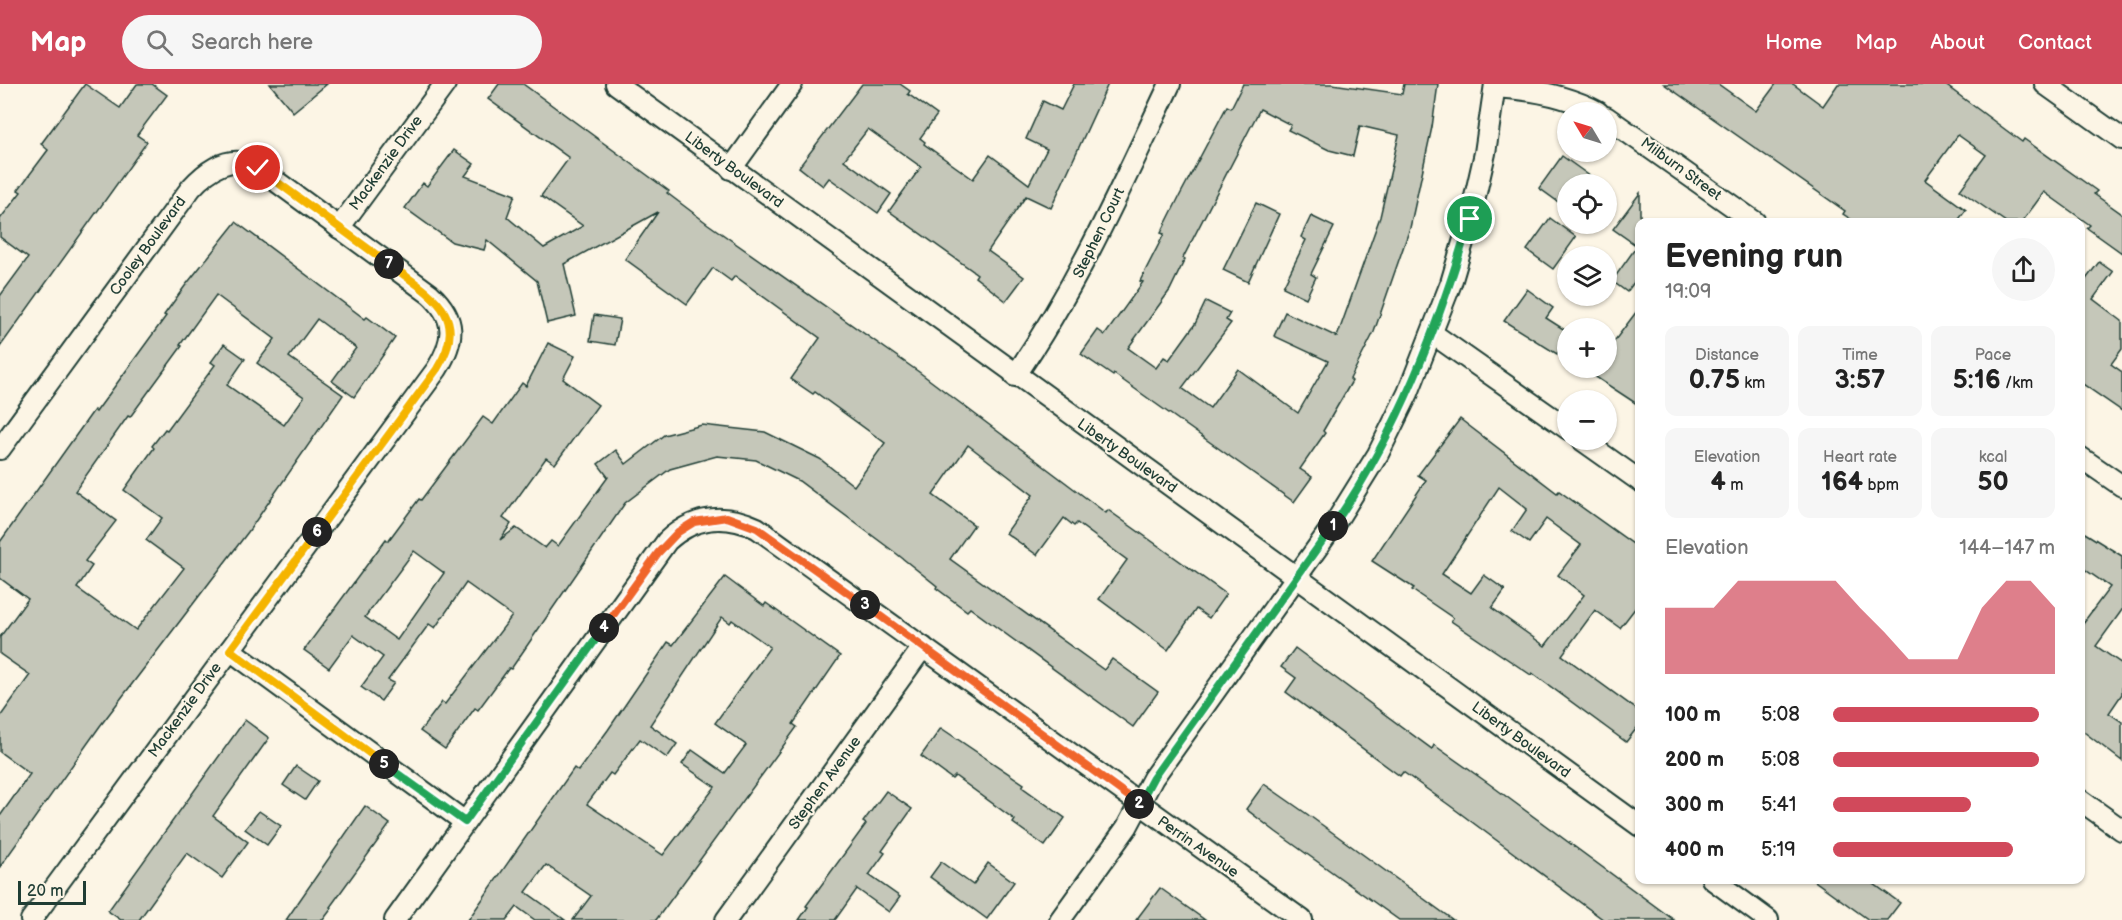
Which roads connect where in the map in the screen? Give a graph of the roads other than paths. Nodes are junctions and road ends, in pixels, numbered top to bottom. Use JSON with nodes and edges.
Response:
{"nodes":[{"id":1,"x":445,"y":84,"type":"edge"},
{"id":2,"x":616,"y":84,"type":"edge"},
{"id":3,"x":792,"y":84,"type":"edge"},
{"id":4,"x":1170,"y":84,"type":"edge"},
{"id":5,"x":2045,"y":84,"type":"edge"},
{"id":6,"x":1495,"y":85,"type":"edge"},
{"id":7,"x":1574,"y":102,"type":"edge"},
{"id":8,"x":1617,"y":125,"type":"edge"},
{"id":9,"x":2122,"y":139,"type":"edge"},
{"id":10,"x":731,"y":169,"type":"junction"},
{"id":11,"x":1749,"y":218,"type":"edge"},
{"id":12,"x":339,"y":228,"type":"junction"},
{"id":13,"x":1433,"y":334,"type":"junction"},
{"id":14,"x":1015,"y":376,"type":"junction"},
{"id":15,"x":1557,"y":421,"type":"edge"},
{"id":16,"x":0,"y":448,"type":"edge"},
{"id":17,"x":1596,"y":450,"type":"edge"},
{"id":18,"x":2085,"y":460,"type":"edge"},
{"id":19,"x":1635,"y":477,"type":"edge"},
{"id":20,"x":2122,"y":486,"type":"edge"},
{"id":21,"x":1297,"y":576,"type":"junction"},
{"id":22,"x":923,"y":647,"type":"junction"},
{"id":23,"x":230,"y":650,"type":"junction"},
{"id":24,"x":1138,"y":804,"type":"junction"},
{"id":25,"x":2085,"y":804,"type":"edge"},
{"id":26,"x":465,"y":822,"type":"junction"},
{"id":27,"x":1635,"y":822,"type":"edge"},
{"id":28,"x":2122,"y":830,"type":"edge"},
{"id":29,"x":1719,"y":884,"type":"edge"},
{"id":30,"x":31,"y":920,"type":"edge"},
{"id":31,"x":395,"y":920,"type":"edge"},
{"id":32,"x":726,"y":920,"type":"edge"},
{"id":33,"x":1060,"y":920,"type":"edge"},
{"id":34,"x":1302,"y":920,"type":"edge"},
{"id":35,"x":1768,"y":920,"type":"edge"}],
"edges":[{"from":1,"to":12,"type":"street","name":"Mackenzie Drive"},
{"from":2,"to":10,"type":"street","name":"Liberty Boulevard"},
{"from":3,"to":10,"type":"street"},
{"from":4,"to":14,"type":"street","name":"Stephen Court"},
{"from":5,"to":9,"type":"street"},
{"from":6,"to":7,"type":"street"},
{"from":6,"to":13,"type":"street"},
{"from":8,"to":11,"type":"street","name":"Milburn Street"},
{"from":10,"to":14,"type":"street","name":"Liberty Boulevard"},
{"from":12,"to":16,"type":"street","name":"Cooley Boulevard"},
{"from":12,"to":23,"type":"street","name":"Mackenzie Drive"},
{"from":13,"to":15,"type":"street"},
{"from":13,"to":21,"type":"street"},
{"from":14,"to":21,"type":"street","name":"Liberty Boulevard"},
{"from":17,"to":19,"type":"street"},
{"from":18,"to":20,"type":"street"},
{"from":21,"to":24,"type":"street"},
{"from":21,"to":27,"type":"street","name":"Liberty Boulevard"},
{"from":22,"to":24,"type":"street","name":"Perrin Avenue"},
{"from":22,"to":26,"type":"street","name":"Perrin Avenue"},
{"from":22,"to":32,"type":"street","name":"Stephen Avenue"},
{"from":23,"to":26,"type":"street"},
{"from":23,"to":30,"type":"street","name":"Mackenzie Drive"},
{"from":24,"to":33,"type":"street"},
{"from":24,"to":34,"type":"street","name":"Perrin Avenue"},
{"from":25,"to":28,"type":"street"},
{"from":26,"to":31,"type":"street"},
{"from":29,"to":35,"type":"street"}]}
